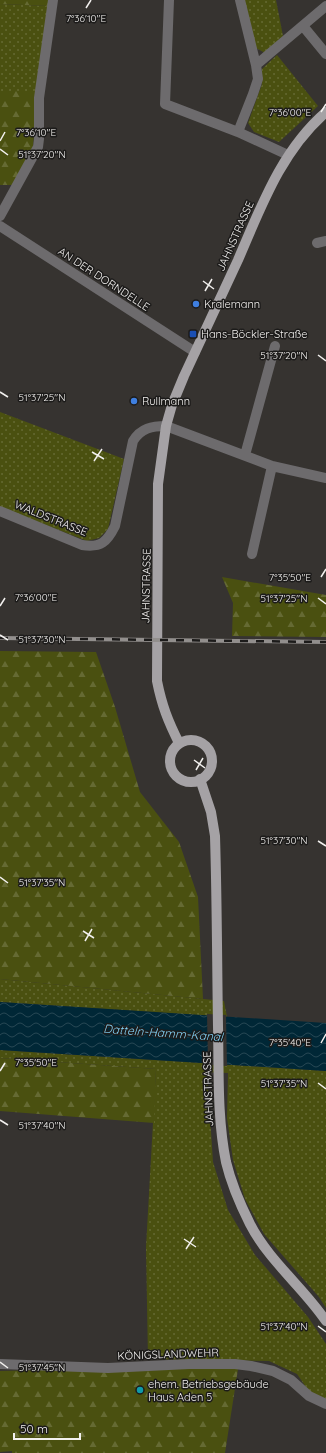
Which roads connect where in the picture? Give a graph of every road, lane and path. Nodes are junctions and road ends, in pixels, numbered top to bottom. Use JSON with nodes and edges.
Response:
{"nodes":[{"id":1,"x":53,"y":0,"type":"edge"},
{"id":2,"x":169,"y":0,"type":"edge"},
{"id":3,"x":240,"y":0,"type":"edge"},
{"id":4,"x":326,"y":6,"type":"edge"},
{"id":5,"x":303,"y":26,"type":"junction"},
{"id":6,"x":326,"y":54,"type":"edge"},
{"id":7,"x":256,"y":65,"type":"junction"},
{"id":8,"x":326,"y":112,"type":"edge"},
{"id":9,"x":238,"y":132,"type":"junction"},
{"id":10,"x":288,"y":155,"type":"junction"},
{"id":11,"x":0,"y":216,"type":"edge"},
{"id":12,"x":0,"y":226,"type":"edge"},
{"id":13,"x":275,"y":346,"type":"dead end"},
{"id":14,"x":195,"y":352,"type":"junction"},
{"id":15,"x":166,"y":426,"type":"junction"},
{"id":16,"x":244,"y":455,"type":"junction"},
{"id":17,"x":272,"y":466,"type":"junction"},
{"id":18,"x":326,"y":478,"type":"edge"},
{"id":19,"x":0,"y":511,"type":"edge"},
{"id":20,"x":252,"y":554,"type":"dead end"},
{"id":21,"x":179,"y":743,"type":"junction"},
{"id":22,"x":200,"y":779,"type":"junction"},
{"id":23,"x":326,"y":1321,"type":"edge"},
{"id":24,"x":0,"y":1364,"type":"edge"},
{"id":25,"x":326,"y":1404,"type":"edge"}],
"edges":[{"from":1,"to":11,"type":"street"},
{"from":2,"to":9,"type":"street"},
{"from":3,"to":7,"type":"street"},
{"from":4,"to":5,"type":"street"},
{"from":5,"to":6,"type":"street"},
{"from":5,"to":7,"type":"street"},
{"from":7,"to":9,"type":"street"},
{"from":8,"to":10,"type":"main road","name":"JAHNSTRASSE"},
{"from":9,"to":10,"type":"street"},
{"from":10,"to":14,"type":"main road","name":"JAHNSTRASSE"},
{"from":12,"to":14,"type":"street","name":"AN DER DORNDELLE"},
{"from":13,"to":16,"type":"street"},
{"from":14,"to":15,"type":"main road","name":"JAHNSTRASSE"},
{"from":15,"to":16,"type":"street"},
{"from":15,"to":19,"type":"street","name":"WALDSTRASSE"},
{"from":15,"to":21,"type":"main road","name":"JAHNSTRASSE"},
{"from":16,"to":17,"type":"street"},
{"from":17,"to":18,"type":"street"},
{"from":17,"to":20,"type":"street"},
{"from":21,"to":22,"type":"main road"},
{"from":21,"to":22,"type":"main road"},
{"from":22,"to":23,"type":"main road","name":"JAHNSTRASSE"},
{"from":24,"to":25,"type":"street","name":"KÖNIGSLANDWEHR"}]}
